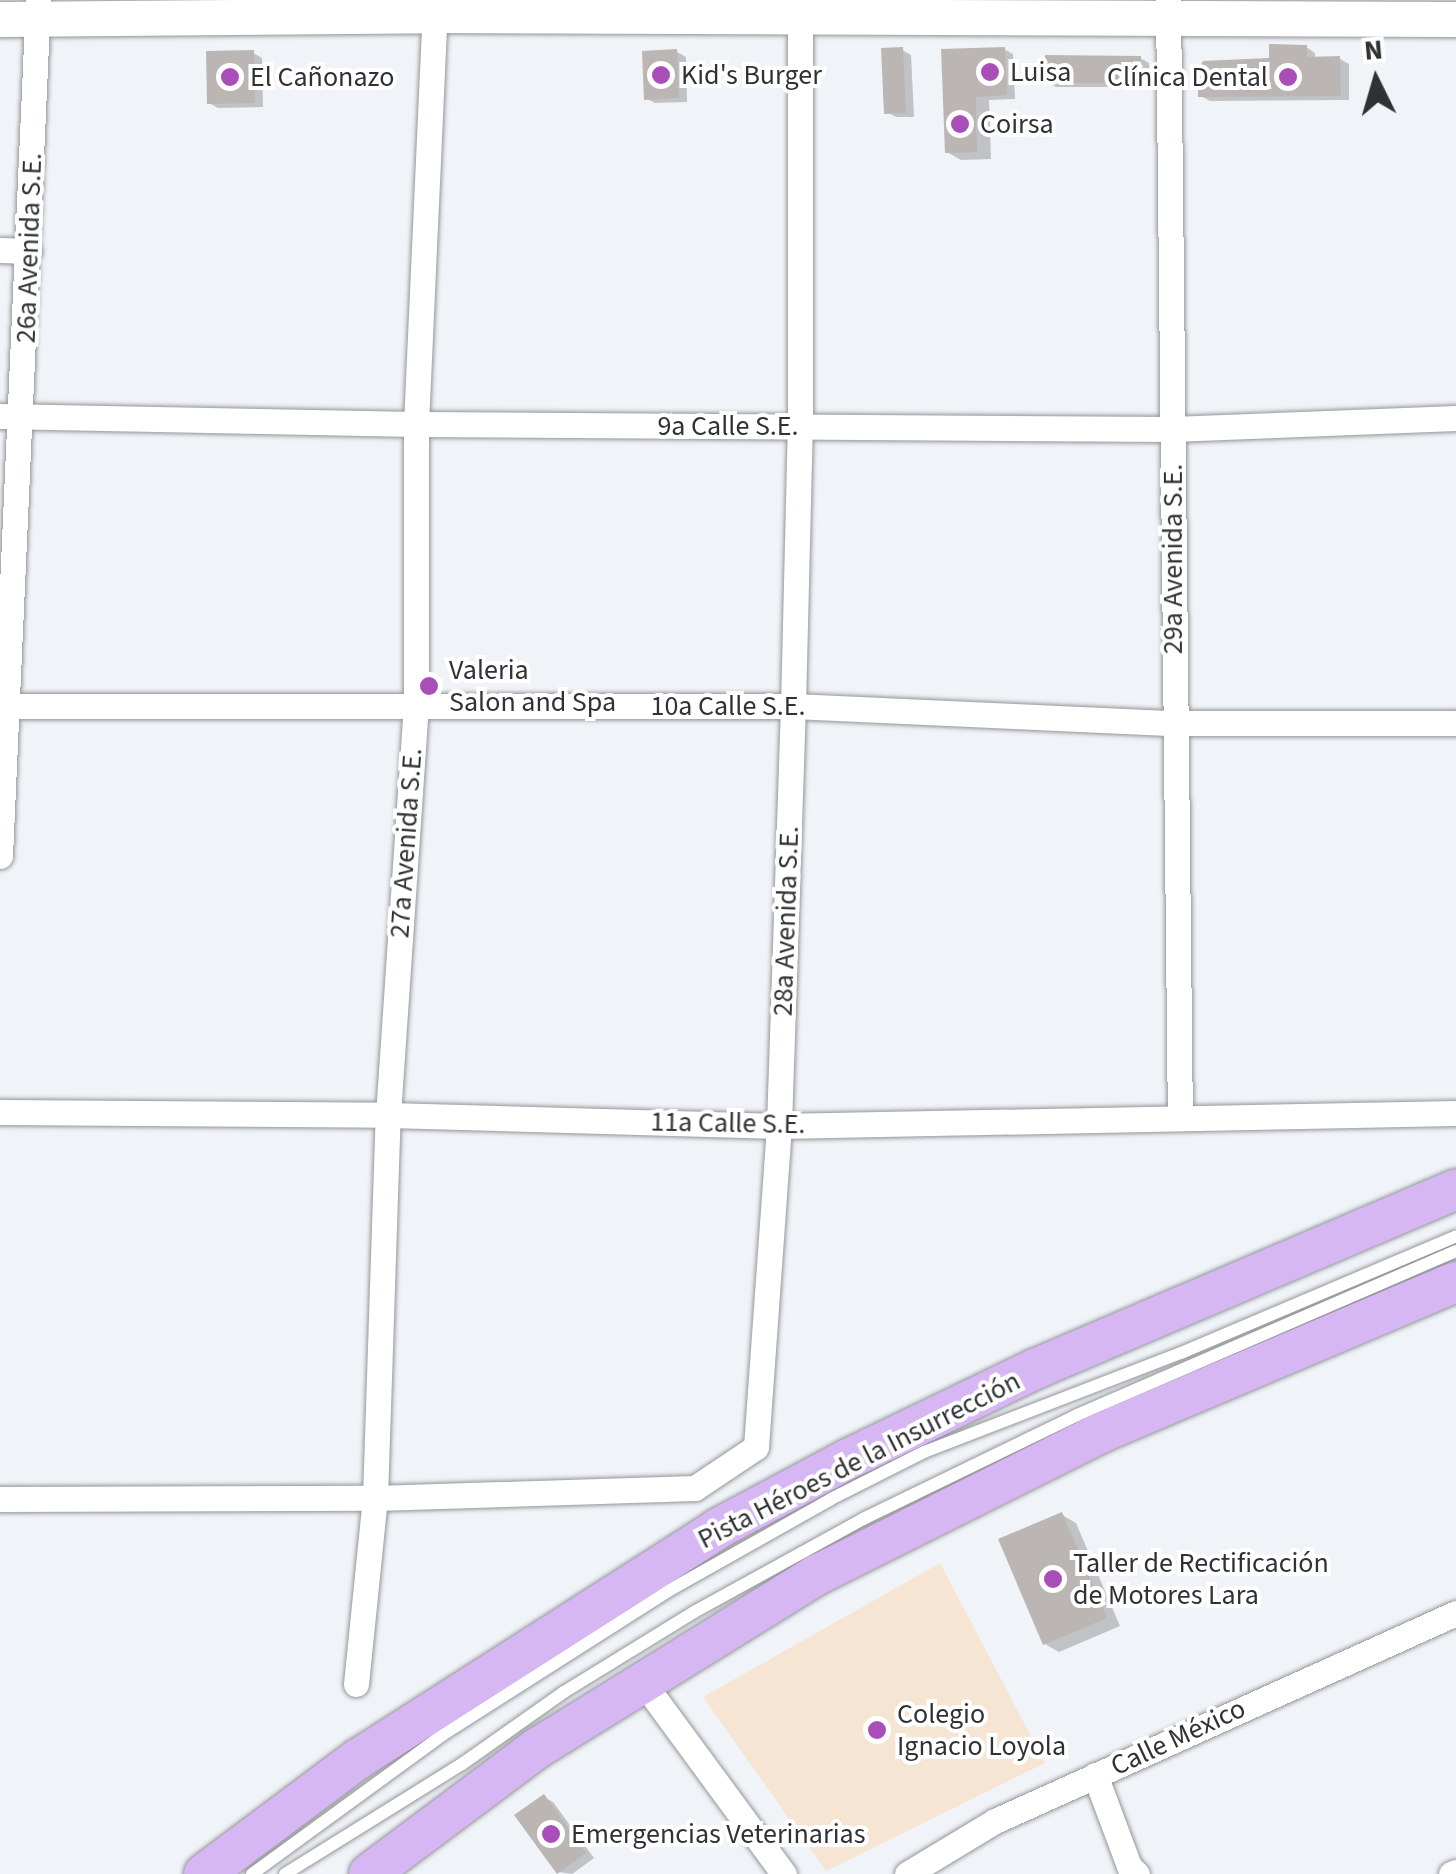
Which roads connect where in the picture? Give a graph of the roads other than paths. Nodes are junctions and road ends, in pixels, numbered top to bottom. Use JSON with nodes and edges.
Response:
{"nodes":[{"id":1,"x":435,"y":8,"type":"edge"},
{"id":2,"x":38,"y":10,"type":"edge"},
{"id":3,"x":800,"y":10,"type":"edge"},
{"id":4,"x":1168,"y":10,"type":"edge"},
{"id":5,"x":0,"y":19,"type":"edge"},
{"id":6,"x":1456,"y":19,"type":"edge"},
{"id":7,"x":0,"y":250,"type":"edge"},
{"id":8,"x":29,"y":251,"type":"junction"},
{"id":9,"x":11,"y":416,"type":"edge"},
{"id":10,"x":1456,"y":418,"type":"edge"},
{"id":11,"x":416,"y":424,"type":"junction"},
{"id":12,"x":800,"y":426,"type":"junction"},
{"id":13,"x":1172,"y":429,"type":"junction"},
{"id":14,"x":4,"y":706,"type":"edge"},
{"id":15,"x":416,"y":706,"type":"junction"},
{"id":16,"x":794,"y":706,"type":"junction"},
{"id":17,"x":1174,"y":723,"type":"junction"},
{"id":18,"x":1456,"y":723,"type":"edge"},
{"id":19,"x":0,"y":856,"type":"edge"},
{"id":20,"x":0,"y":1112,"type":"edge"},
{"id":21,"x":1456,"y":1113,"type":"edge"},
{"id":22,"x":388,"y":1115,"type":"junction"},
{"id":23,"x":1180,"y":1118,"type":"junction"},
{"id":24,"x":778,"y":1126,"type":"junction"},
{"id":25,"x":1456,"y":1188,"type":"edge"},
{"id":26,"x":1456,"y":1236,"type":"edge"},
{"id":27,"x":1456,"y":1251,"type":"edge"},
{"id":28,"x":1456,"y":1282,"type":"edge"},
{"id":29,"x":375,"y":1498,"type":"junction"},
{"id":30,"x":0,"y":1500,"type":"edge"},
{"id":31,"x":1456,"y":1612,"type":"edge"},
{"id":32,"x":642,"y":1681,"type":"junction"},
{"id":33,"x":356,"y":1684,"type":"dead end"},
{"id":34,"x":1095,"y":1776,"type":"junction"},
{"id":35,"x":204,"y":1874,"type":"edge"},
{"id":36,"x":252,"y":1874,"type":"edge"},
{"id":37,"x":284,"y":1874,"type":"edge"},
{"id":38,"x":369,"y":1874,"type":"edge"},
{"id":39,"x":784,"y":1874,"type":"edge"},
{"id":40,"x":907,"y":1874,"type":"edge"},
{"id":41,"x":1137,"y":1874,"type":"edge"}],
"edges":[{"from":1,"to":2,"type":"main road"},
{"from":1,"to":3,"type":"main road"},
{"from":1,"to":11,"type":"street","name":"27a Avenida S.E."},
{"from":2,"to":5,"type":"main road"},
{"from":2,"to":8,"type":"street","name":"26a Avenida S.E."},
{"from":3,"to":4,"type":"main road"},
{"from":3,"to":12,"type":"street","name":"28a Avenida S.E."},
{"from":4,"to":6,"type":"main road"},
{"from":4,"to":13,"type":"street","name":"29a Avenida S.E."},
{"from":7,"to":8,"type":"street"},
{"from":8,"to":9,"type":"street","name":"26a Avenida S.E."},
{"from":9,"to":11,"type":"street","name":"9a Calle S.E."},
{"from":9,"to":14,"type":"street","name":"26a Avenida S.E."},
{"from":10,"to":13,"type":"street","name":"9a Calle S.E."},
{"from":11,"to":12,"type":"street","name":"9a Calle S.E."},
{"from":11,"to":15,"type":"street","name":"27a Avenida S.E."},
{"from":12,"to":13,"type":"street","name":"9a Calle S.E."},
{"from":12,"to":16,"type":"street","name":"28a Avenida S.E."},
{"from":13,"to":17,"type":"street","name":"29a Avenida S.E."},
{"from":14,"to":15,"type":"street","name":"10a Calle S.E."},
{"from":14,"to":19,"type":"street","name":"26a Avenida S.E."},
{"from":15,"to":16,"type":"street","name":"10a Calle S.E."},
{"from":15,"to":22,"type":"street","name":"27a Avenida S.E."},
{"from":16,"to":17,"type":"street","name":"10a Calle S.E."},
{"from":16,"to":24,"type":"street","name":"28a Avenida S.E."},
{"from":17,"to":18,"type":"street","name":"10a Calle S.E."},
{"from":17,"to":23,"type":"street","name":"29a Avenida S.E."},
{"from":20,"to":22,"type":"street","name":"11a Calle S.E."},
{"from":21,"to":23,"type":"street","name":"11a Calle S.E."},
{"from":22,"to":24,"type":"street","name":"11a Calle S.E."},
{"from":22,"to":29,"type":"street","name":"27a Avenida S.E."},
{"from":23,"to":24,"type":"street","name":"11a Calle S.E."},
{"from":24,"to":29,"type":"street","name":"28a Avenida S.E."},
{"from":25,"to":35,"type":"main road","name":"Pista Héroes de la Insurrección"},
{"from":26,"to":36,"type":"lane"},
{"from":27,"to":37,"type":"lane"},
{"from":28,"to":32,"type":"main road"},
{"from":29,"to":30,"type":"street","name":"28a Avenida S.E."},
{"from":29,"to":33,"type":"street","name":"27a Avenida S.E."},
{"from":31,"to":34,"type":"street","name":"Calle México"},
{"from":32,"to":38,"type":"main road"},
{"from":32,"to":39,"type":"street"},
{"from":34,"to":40,"type":"street","name":"Calle México"},
{"from":34,"to":41,"type":"street"}]}
